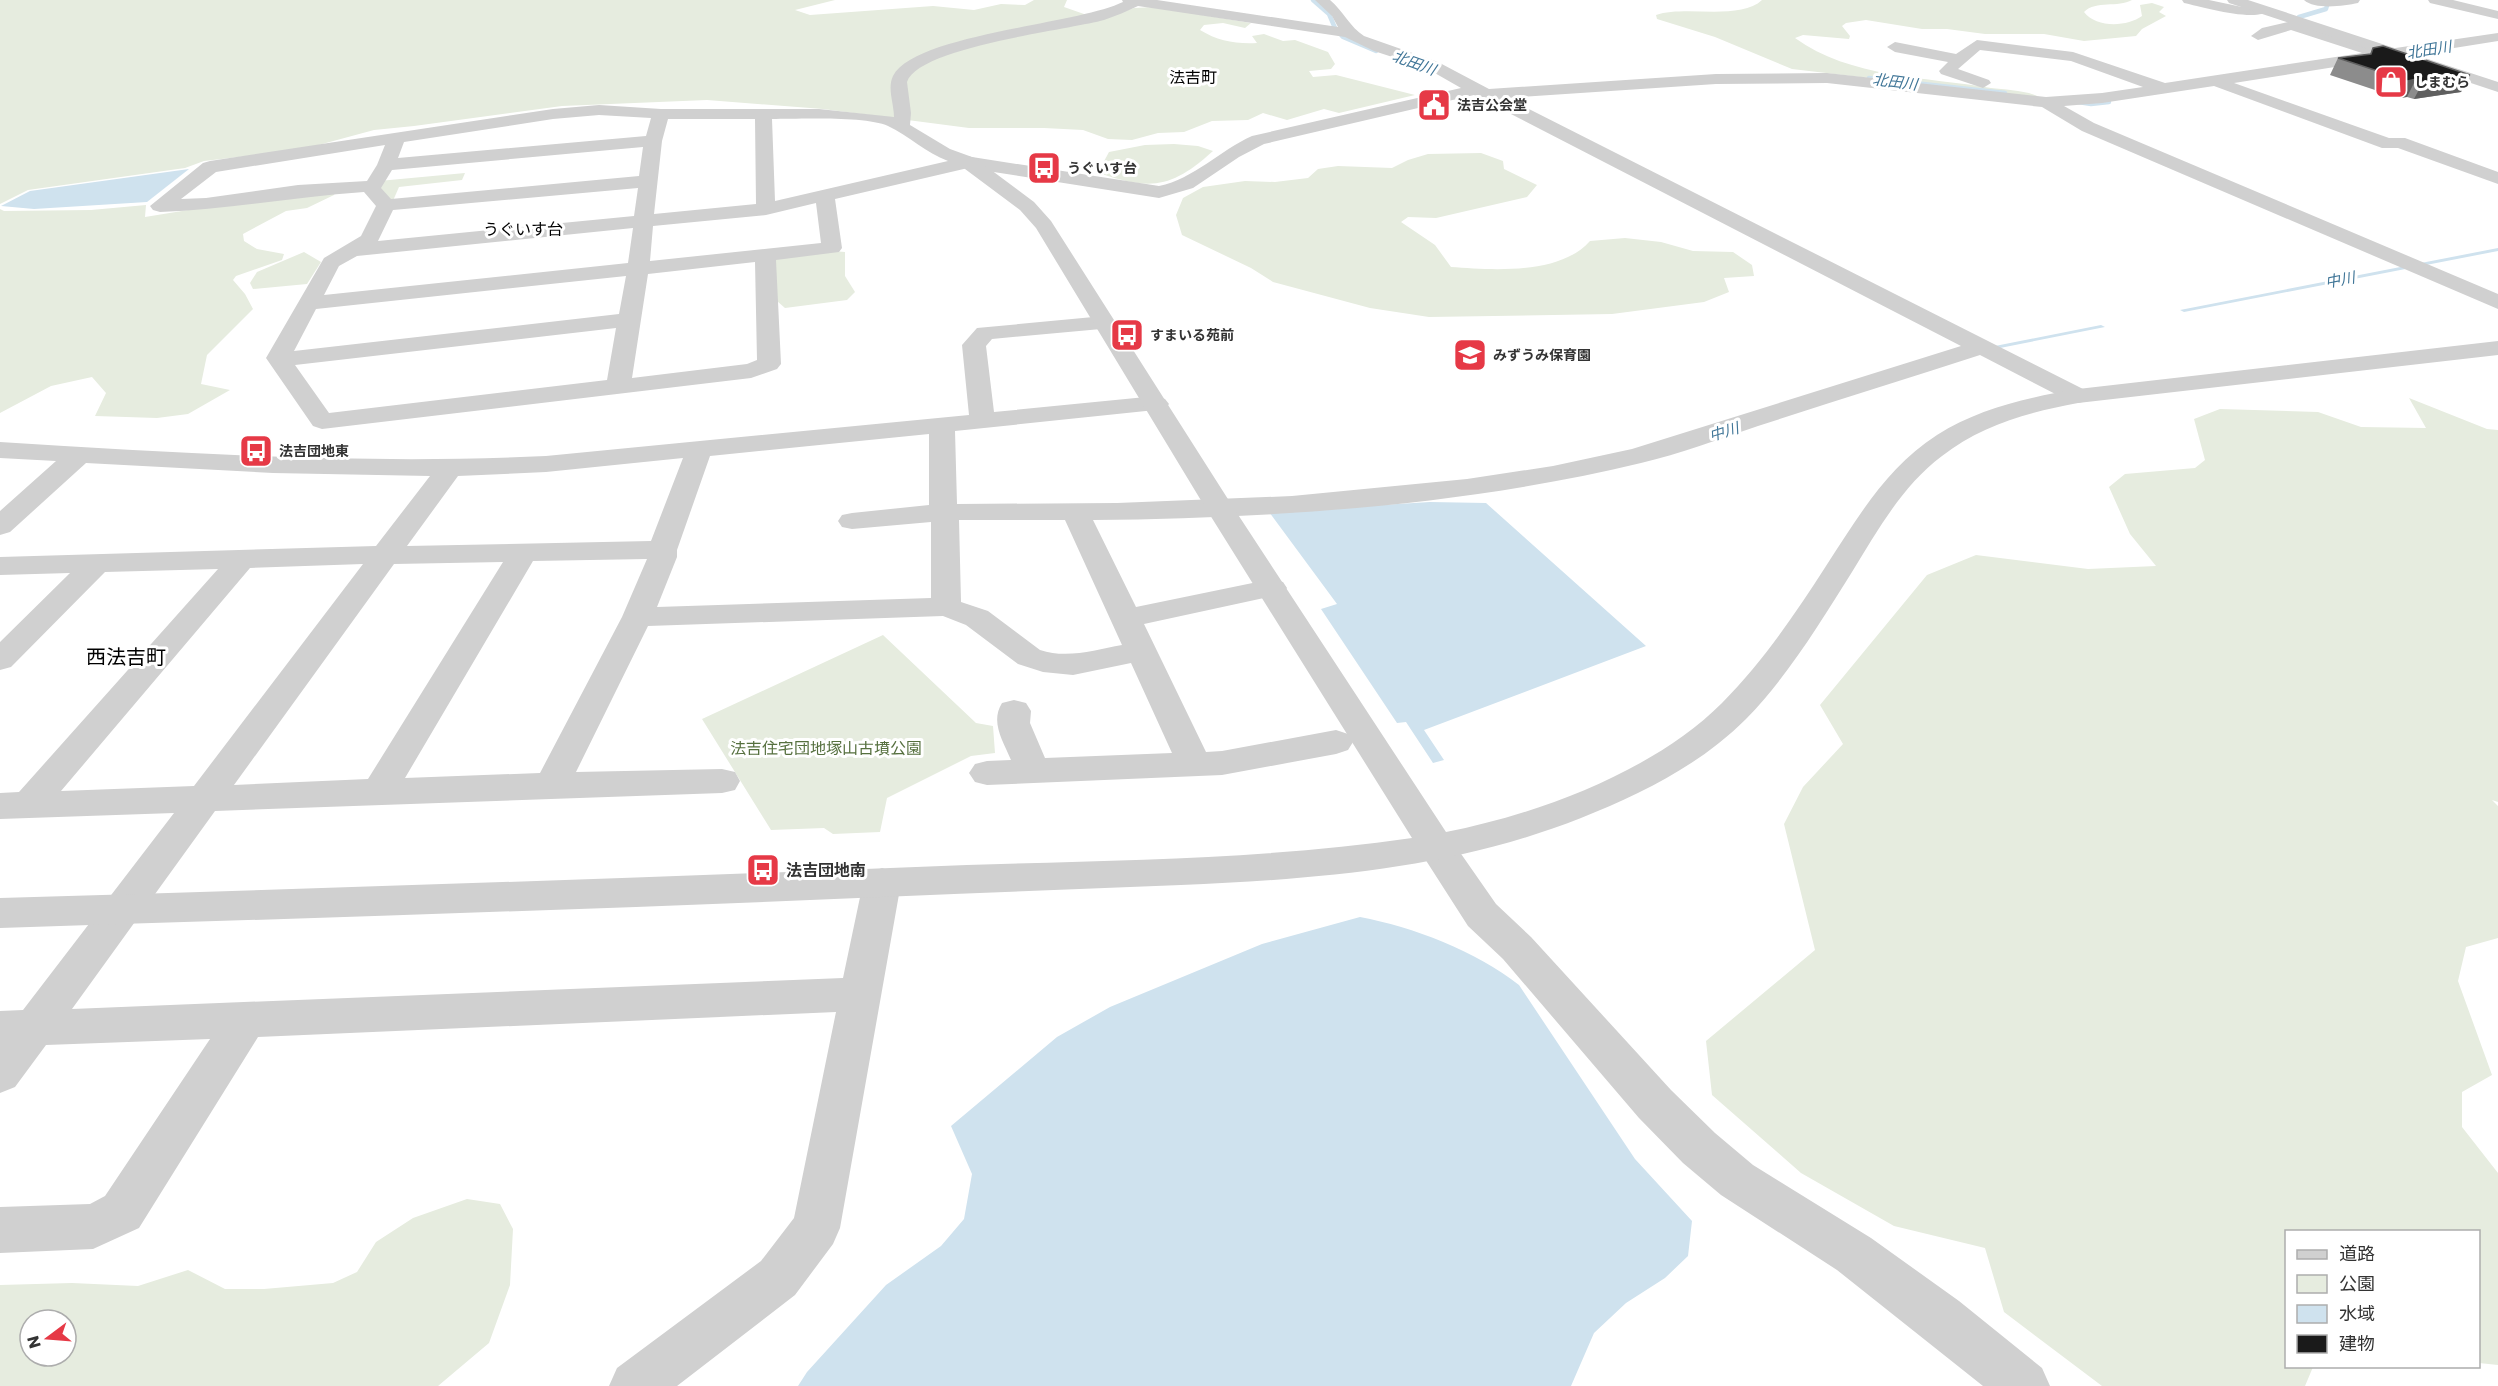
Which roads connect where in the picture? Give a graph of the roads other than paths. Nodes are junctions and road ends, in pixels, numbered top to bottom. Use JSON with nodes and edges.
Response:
{"nodes":[{"id":1,"x":1322,"y":0,"type":"edge"},
{"id":2,"x":2188,"y":0,"type":"edge"},
{"id":3,"x":2234,"y":0,"type":"edge"},
{"id":4,"x":2311,"y":0,"type":"edge"},
{"id":5,"x":2353,"y":0,"type":"edge"},
{"id":6,"x":2435,"y":0,"type":"edge"},
{"id":7,"x":1133,"y":1,"type":"edge"},
{"id":8,"x":2263,"y":10,"type":"junction"},
{"id":9,"x":2498,"y":15,"type":"edge"},
{"id":10,"x":1349,"y":33,"type":"junction"},
{"id":11,"x":2258,"y":36,"type":"dead end"},
{"id":12,"x":2498,"y":36,"type":"edge"},
{"id":13,"x":1895,"y":47,"type":"dead end"},
{"id":14,"x":2393,"y":54,"type":"junction"},
{"id":15,"x":1959,"y":59,"type":"junction"},
{"id":16,"x":2220,"y":83,"type":"junction"},
{"id":17,"x":2498,"y":87,"type":"edge"},
{"id":18,"x":2164,"y":89,"type":"junction"},
{"id":19,"x":1481,"y":92,"type":"junction"},
{"id":20,"x":2082,"y":100,"type":"junction"},
{"id":21,"x":2052,"y":102,"type":"junction"},
{"id":22,"x":661,"y":114,"type":"junction"},
{"id":23,"x":763,"y":115,"type":"junction"},
{"id":24,"x":901,"y":126,"type":"junction"},
{"id":25,"x":396,"y":139,"type":"junction"},
{"id":26,"x":653,"y":141,"type":"junction"},
{"id":27,"x":968,"y":162,"type":"junction"},
{"id":28,"x":386,"y":165,"type":"junction"},
{"id":29,"x":2498,"y":178,"type":"edge"},
{"id":30,"x":649,"y":181,"type":"junction"},
{"id":31,"x":372,"y":186,"type":"junction"},
{"id":32,"x":825,"y":196,"type":"junction"},
{"id":33,"x":386,"y":206,"type":"junction"},
{"id":34,"x":766,"y":209,"type":"junction"},
{"id":35,"x":645,"y":221,"type":"junction"},
{"id":36,"x":352,"y":250,"type":"junction"},
{"id":37,"x":765,"y":256,"type":"junction"},
{"id":38,"x":638,"y":268,"type":"junction"},
{"id":39,"x":2498,"y":302,"type":"edge"},
{"id":40,"x":308,"y":303,"type":"junction"},
{"id":41,"x":629,"y":320,"type":"junction"},
{"id":42,"x":1104,"y":323,"type":"junction"},
{"id":43,"x":2498,"y":348,"type":"edge"},
{"id":44,"x":1985,"y":349,"type":"junction"},
{"id":45,"x":279,"y":360,"type":"junction"},
{"id":46,"x":618,"y":386,"type":"junction"},
{"id":47,"x":2078,"y":396,"type":"junction"},
{"id":48,"x":1156,"y":404,"type":"junction"},
{"id":49,"x":982,"y":422,"type":"junction"},
{"id":50,"x":942,"y":426,"type":"junction"},
{"id":51,"x":0,"y":450,"type":"edge"},
{"id":52,"x":699,"y":450,"type":"junction"},
{"id":53,"x":80,"y":454,"type":"junction"},
{"id":54,"x":449,"y":469,"type":"junction"},
{"id":55,"x":1219,"y":507,"type":"junction"},
{"id":56,"x":943,"y":512,"type":"junction"},
{"id":57,"x":1075,"y":512,"type":"junction"},
{"id":58,"x":852,"y":521,"type":"dead end"},
{"id":59,"x":0,"y":526,"type":"edge"},
{"id":60,"x":662,"y":550,"type":"junction"},
{"id":61,"x":524,"y":552,"type":"junction"},
{"id":62,"x":385,"y":555,"type":"junction"},
{"id":63,"x":241,"y":560,"type":"junction"},
{"id":64,"x":96,"y":564,"type":"junction"},
{"id":65,"x":0,"y":566,"type":"edge"},
{"id":66,"x":1272,"y":588,"type":"junction"},
{"id":67,"x":946,"y":607,"type":"junction"},
{"id":68,"x":637,"y":617,"type":"junction"},
{"id":69,"x":1125,"y":619,"type":"junction"},
{"id":70,"x":1140,"y":651,"type":"junction"},
{"id":71,"x":0,"y":660,"type":"edge"},
{"id":72,"x":1014,"y":711,"type":"dead end"},
{"id":73,"x":1336,"y":742,"type":"dead end"},
{"id":74,"x":1195,"y":764,"type":"junction"},
{"id":75,"x":1033,"y":771,"type":"junction"},
{"id":76,"x":987,"y":773,"type":"dead end"},
{"id":77,"x":722,"y":781,"type":"dead end"},
{"id":78,"x":552,"y":784,"type":"junction"},
{"id":79,"x":380,"y":790,"type":"junction"},
{"id":80,"x":202,"y":799,"type":"junction"},
{"id":81,"x":15,"y":805,"type":"edge"},
{"id":82,"x":1437,"y":848,"type":"junction"},
{"id":83,"x":882,"y":883,"type":"junction"},
{"id":84,"x":124,"y":909,"type":"junction"},
{"id":85,"x":0,"y":913,"type":"edge"},
{"id":86,"x":861,"y":994,"type":"junction"},
{"id":87,"x":246,"y":1020,"type":"junction"},
{"id":88,"x":18,"y":1028,"type":"edge"},
{"id":89,"x":0,"y":1074,"type":"edge"},
{"id":90,"x":0,"y":1230,"type":"edge"},
{"id":91,"x":634,"y":1386,"type":"edge"},
{"id":92,"x":2024,"y":1386,"type":"edge"}],
"edges":[{"from":1,"to":10,"type":"street"},
{"from":2,"to":8,"type":"street"},
{"from":3,"to":8,"type":"street"},
{"from":4,"to":5,"type":"street"},
{"from":6,"to":9,"type":"street"},
{"from":7,"to":10,"type":"street"},
{"from":7,"to":24,"type":"street"},
{"from":8,"to":14,"type":"street"},
{"from":10,"to":19,"type":"street"},
{"from":11,"to":14,"type":"street"},
{"from":12,"to":14,"type":"street"},
{"from":13,"to":15,"type":"street"},
{"from":14,"to":16,"type":"street"},
{"from":14,"to":17,"type":"street"},
{"from":15,"to":18,"type":"street"},
{"from":15,"to":20,"type":"street"},
{"from":16,"to":18,"type":"street"},
{"from":16,"to":29,"type":"street"},
{"from":18,"to":20,"type":"street"},
{"from":19,"to":21,"type":"street"},
{"from":19,"to":27,"type":"street"},
{"from":19,"to":44,"type":"street"},
{"from":20,"to":21,"type":"street"},
{"from":21,"to":39,"type":"street"},
{"from":22,"to":23,"type":"street"},
{"from":22,"to":25,"type":"street"},
{"from":22,"to":26,"type":"street"},
{"from":23,"to":24,"type":"street"},
{"from":23,"to":34,"type":"street"},
{"from":24,"to":27,"type":"street"},
{"from":25,"to":28,"type":"street"},
{"from":25,"to":31,"type":"street"},
{"from":26,"to":28,"type":"street"},
{"from":26,"to":30,"type":"street"},
{"from":27,"to":32,"type":"street"},
{"from":27,"to":42,"type":"street"},
{"from":28,"to":31,"type":"street"},
{"from":30,"to":33,"type":"street"},
{"from":30,"to":35,"type":"street"},
{"from":31,"to":33,"type":"street"},
{"from":32,"to":34,"type":"street"},
{"from":32,"to":37,"type":"street"},
{"from":33,"to":36,"type":"street"},
{"from":34,"to":35,"type":"street"},
{"from":35,"to":36,"type":"street"},
{"from":35,"to":38,"type":"street"},
{"from":36,"to":40,"type":"street"},
{"from":37,"to":38,"type":"street"},
{"from":37,"to":46,"type":"street"},
{"from":38,"to":40,"type":"street"},
{"from":38,"to":41,"type":"street"},
{"from":40,"to":45,"type":"street"},
{"from":41,"to":45,"type":"street"},
{"from":41,"to":46,"type":"street"},
{"from":42,"to":48,"type":"street"},
{"from":42,"to":49,"type":"street"},
{"from":43,"to":47,"type":"street"},
{"from":44,"to":47,"type":"street"},
{"from":44,"to":55,"type":"street"},
{"from":45,"to":46,"type":"street"},
{"from":47,"to":82,"type":"street"},
{"from":48,"to":49,"type":"street"},
{"from":48,"to":55,"type":"street"},
{"from":49,"to":50,"type":"street"},
{"from":50,"to":52,"type":"street"},
{"from":50,"to":56,"type":"street"},
{"from":51,"to":53,"type":"street"},
{"from":52,"to":54,"type":"street"},
{"from":52,"to":60,"type":"street"},
{"from":53,"to":54,"type":"street"},
{"from":53,"to":59,"type":"street"},
{"from":54,"to":62,"type":"street"},
{"from":55,"to":57,"type":"street"},
{"from":55,"to":66,"type":"street"},
{"from":56,"to":57,"type":"street"},
{"from":56,"to":58,"type":"street"},
{"from":56,"to":67,"type":"street"},
{"from":57,"to":69,"type":"street"},
{"from":60,"to":61,"type":"street"},
{"from":60,"to":68,"type":"street"},
{"from":61,"to":62,"type":"street"},
{"from":61,"to":79,"type":"street"},
{"from":62,"to":63,"type":"street"},
{"from":62,"to":80,"type":"street"},
{"from":63,"to":64,"type":"street"},
{"from":63,"to":81,"type":"street"},
{"from":64,"to":65,"type":"street"},
{"from":64,"to":71,"type":"street"},
{"from":66,"to":69,"type":"street"},
{"from":66,"to":82,"type":"street"},
{"from":67,"to":68,"type":"street"},
{"from":67,"to":70,"type":"street"},
{"from":68,"to":78,"type":"street"},
{"from":69,"to":70,"type":"street"},
{"from":70,"to":74,"type":"street"},
{"from":72,"to":75,"type":"street"},
{"from":73,"to":74,"type":"street"},
{"from":74,"to":75,"type":"street"},
{"from":75,"to":76,"type":"street"},
{"from":77,"to":78,"type":"street"},
{"from":78,"to":79,"type":"street"},
{"from":79,"to":80,"type":"street"},
{"from":80,"to":81,"type":"street"},
{"from":80,"to":84,"type":"street"},
{"from":82,"to":83,"type":"street"},
{"from":82,"to":92,"type":"street"},
{"from":83,"to":84,"type":"street"},
{"from":83,"to":86,"type":"street"},
{"from":84,"to":85,"type":"street"},
{"from":84,"to":88,"type":"street"},
{"from":86,"to":87,"type":"street"},
{"from":86,"to":91,"type":"street"},
{"from":87,"to":88,"type":"street"},
{"from":87,"to":90,"type":"street"},
{"from":88,"to":89,"type":"street"}]}
